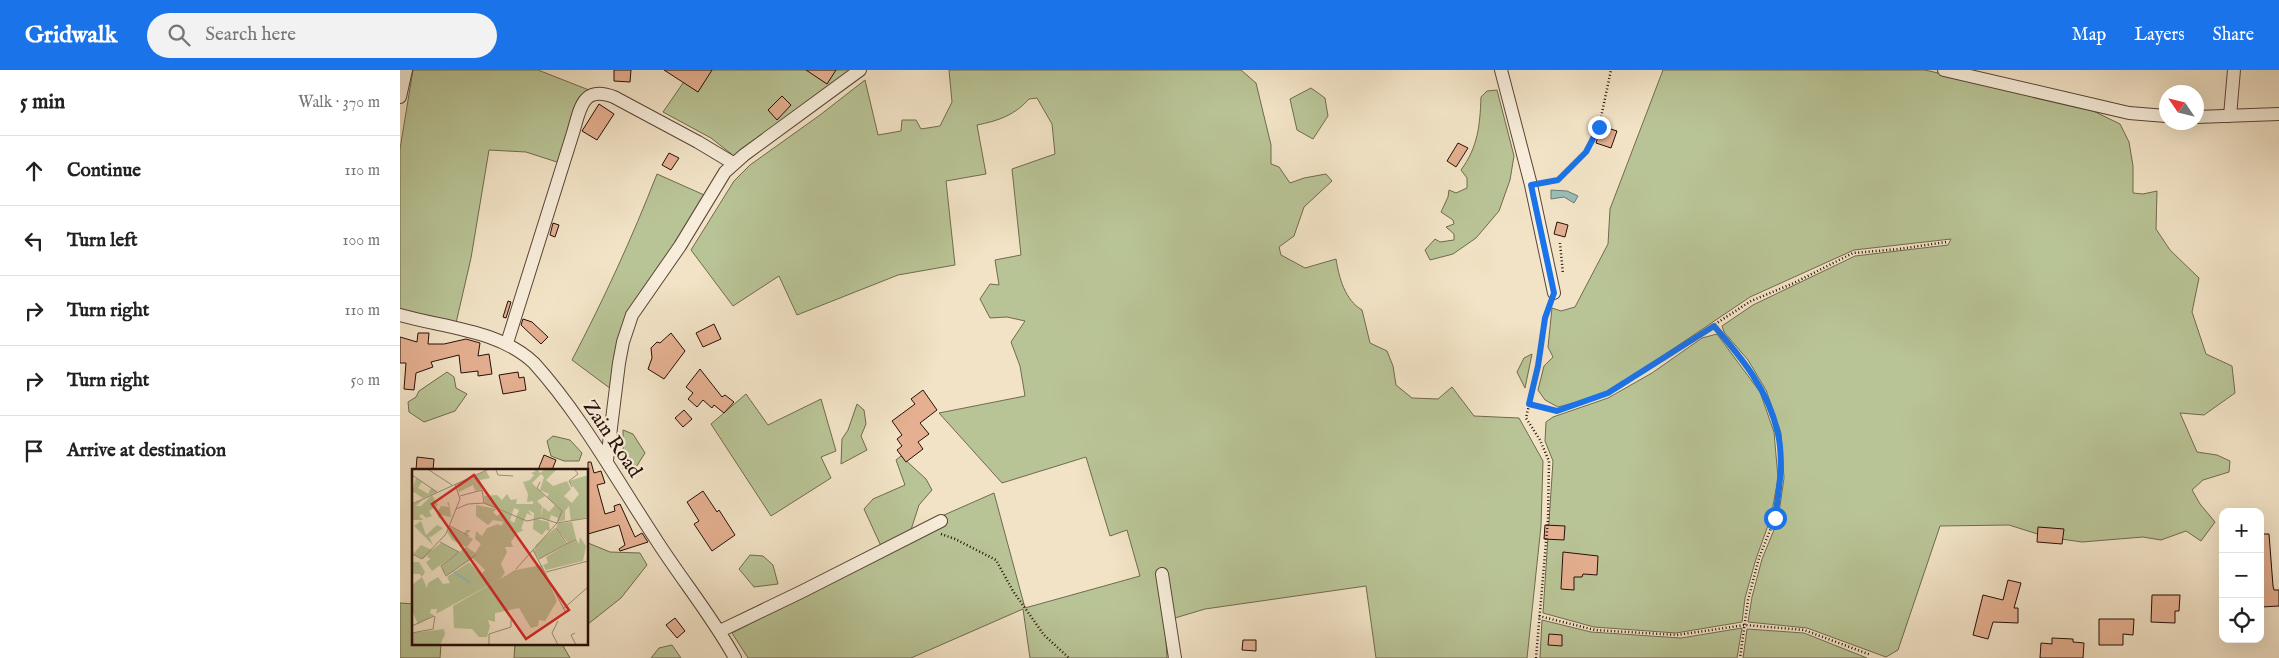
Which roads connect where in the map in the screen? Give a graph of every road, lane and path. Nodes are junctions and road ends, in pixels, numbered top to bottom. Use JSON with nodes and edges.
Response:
{"nodes":[{"id":1,"x":406,"y":70,"type":"edge"},
{"id":2,"x":860,"y":70,"type":"edge"},
{"id":3,"x":1501,"y":70,"type":"edge"},
{"id":4,"x":1611,"y":70,"type":"edge"},
{"id":5,"x":1944,"y":70,"type":"edge"},
{"id":6,"x":2234,"y":70,"type":"edge"},
{"id":7,"x":400,"y":97,"type":"edge"},
{"id":8,"x":2279,"y":114,"type":"edge"},
{"id":9,"x":2159,"y":115,"type":"edge"},
{"id":10,"x":2230,"y":116,"type":"junction"},
{"id":11,"x":2204,"y":117,"type":"edge"},
{"id":12,"x":733,"y":163,"type":"junction"},
{"id":13,"x":1531,"y":185,"type":"junction"},
{"id":14,"x":1946,"y":242,"type":"dead end"},
{"id":15,"x":1554,"y":293,"type":"joint"},
{"id":16,"x":400,"y":315,"type":"edge"},
{"id":17,"x":1714,"y":326,"type":"junction"},
{"id":18,"x":507,"y":343,"type":"junction"},
{"id":19,"x":1529,"y":404,"type":"junction"},
{"id":20,"x":606,"y":460,"type":"junction"},
{"id":21,"x":936,"y":524,"type":"joint"},
{"id":22,"x":1162,"y":574,"type":"dead end"},
{"id":23,"x":1539,"y":616,"type":"junction"},
{"id":24,"x":1745,"y":625,"type":"junction"},
{"id":25,"x":720,"y":631,"type":"junction"},
{"id":26,"x":1871,"y":655,"type":"dead end"},
{"id":27,"x":736,"y":658,"type":"edge"},
{"id":28,"x":1069,"y":658,"type":"edge"},
{"id":29,"x":1175,"y":658,"type":"edge"},
{"id":30,"x":1536,"y":658,"type":"edge"},
{"id":31,"x":1740,"y":658,"type":"edge"}],
"edges":[{"from":1,"to":7,"type":"street"},
{"from":2,"to":12,"type":"street"},
{"from":3,"to":13,"type":"street"},
{"from":4,"to":13,"type":"path"},
{"from":5,"to":9,"type":"street"},
{"from":6,"to":10,"type":"street"},
{"from":8,"to":10,"type":"street"},
{"from":10,"to":11,"type":"street"},
{"from":12,"to":18,"type":"street"},
{"from":12,"to":20,"type":"street"},
{"from":13,"to":15,"type":"street"},
{"from":14,"to":17,"type":"path"},
{"from":15,"to":19,"type":"path"},
{"from":16,"to":18,"type":"street","name":"Zain Road"},
{"from":17,"to":19,"type":"path"},
{"from":17,"to":24,"type":"path"},
{"from":18,"to":20,"type":"street","name":"Zain Road"},
{"from":19,"to":23,"type":"path"},
{"from":20,"to":25,"type":"street","name":"Zain Road"},
{"from":21,"to":25,"type":"street"},
{"from":21,"to":28,"type":"path"},
{"from":22,"to":29,"type":"street"},
{"from":23,"to":24,"type":"path"},
{"from":23,"to":30,"type":"path"},
{"from":24,"to":26,"type":"path"},
{"from":24,"to":31,"type":"path"},
{"from":25,"to":27,"type":"street","name":"Zain Road"}]}
